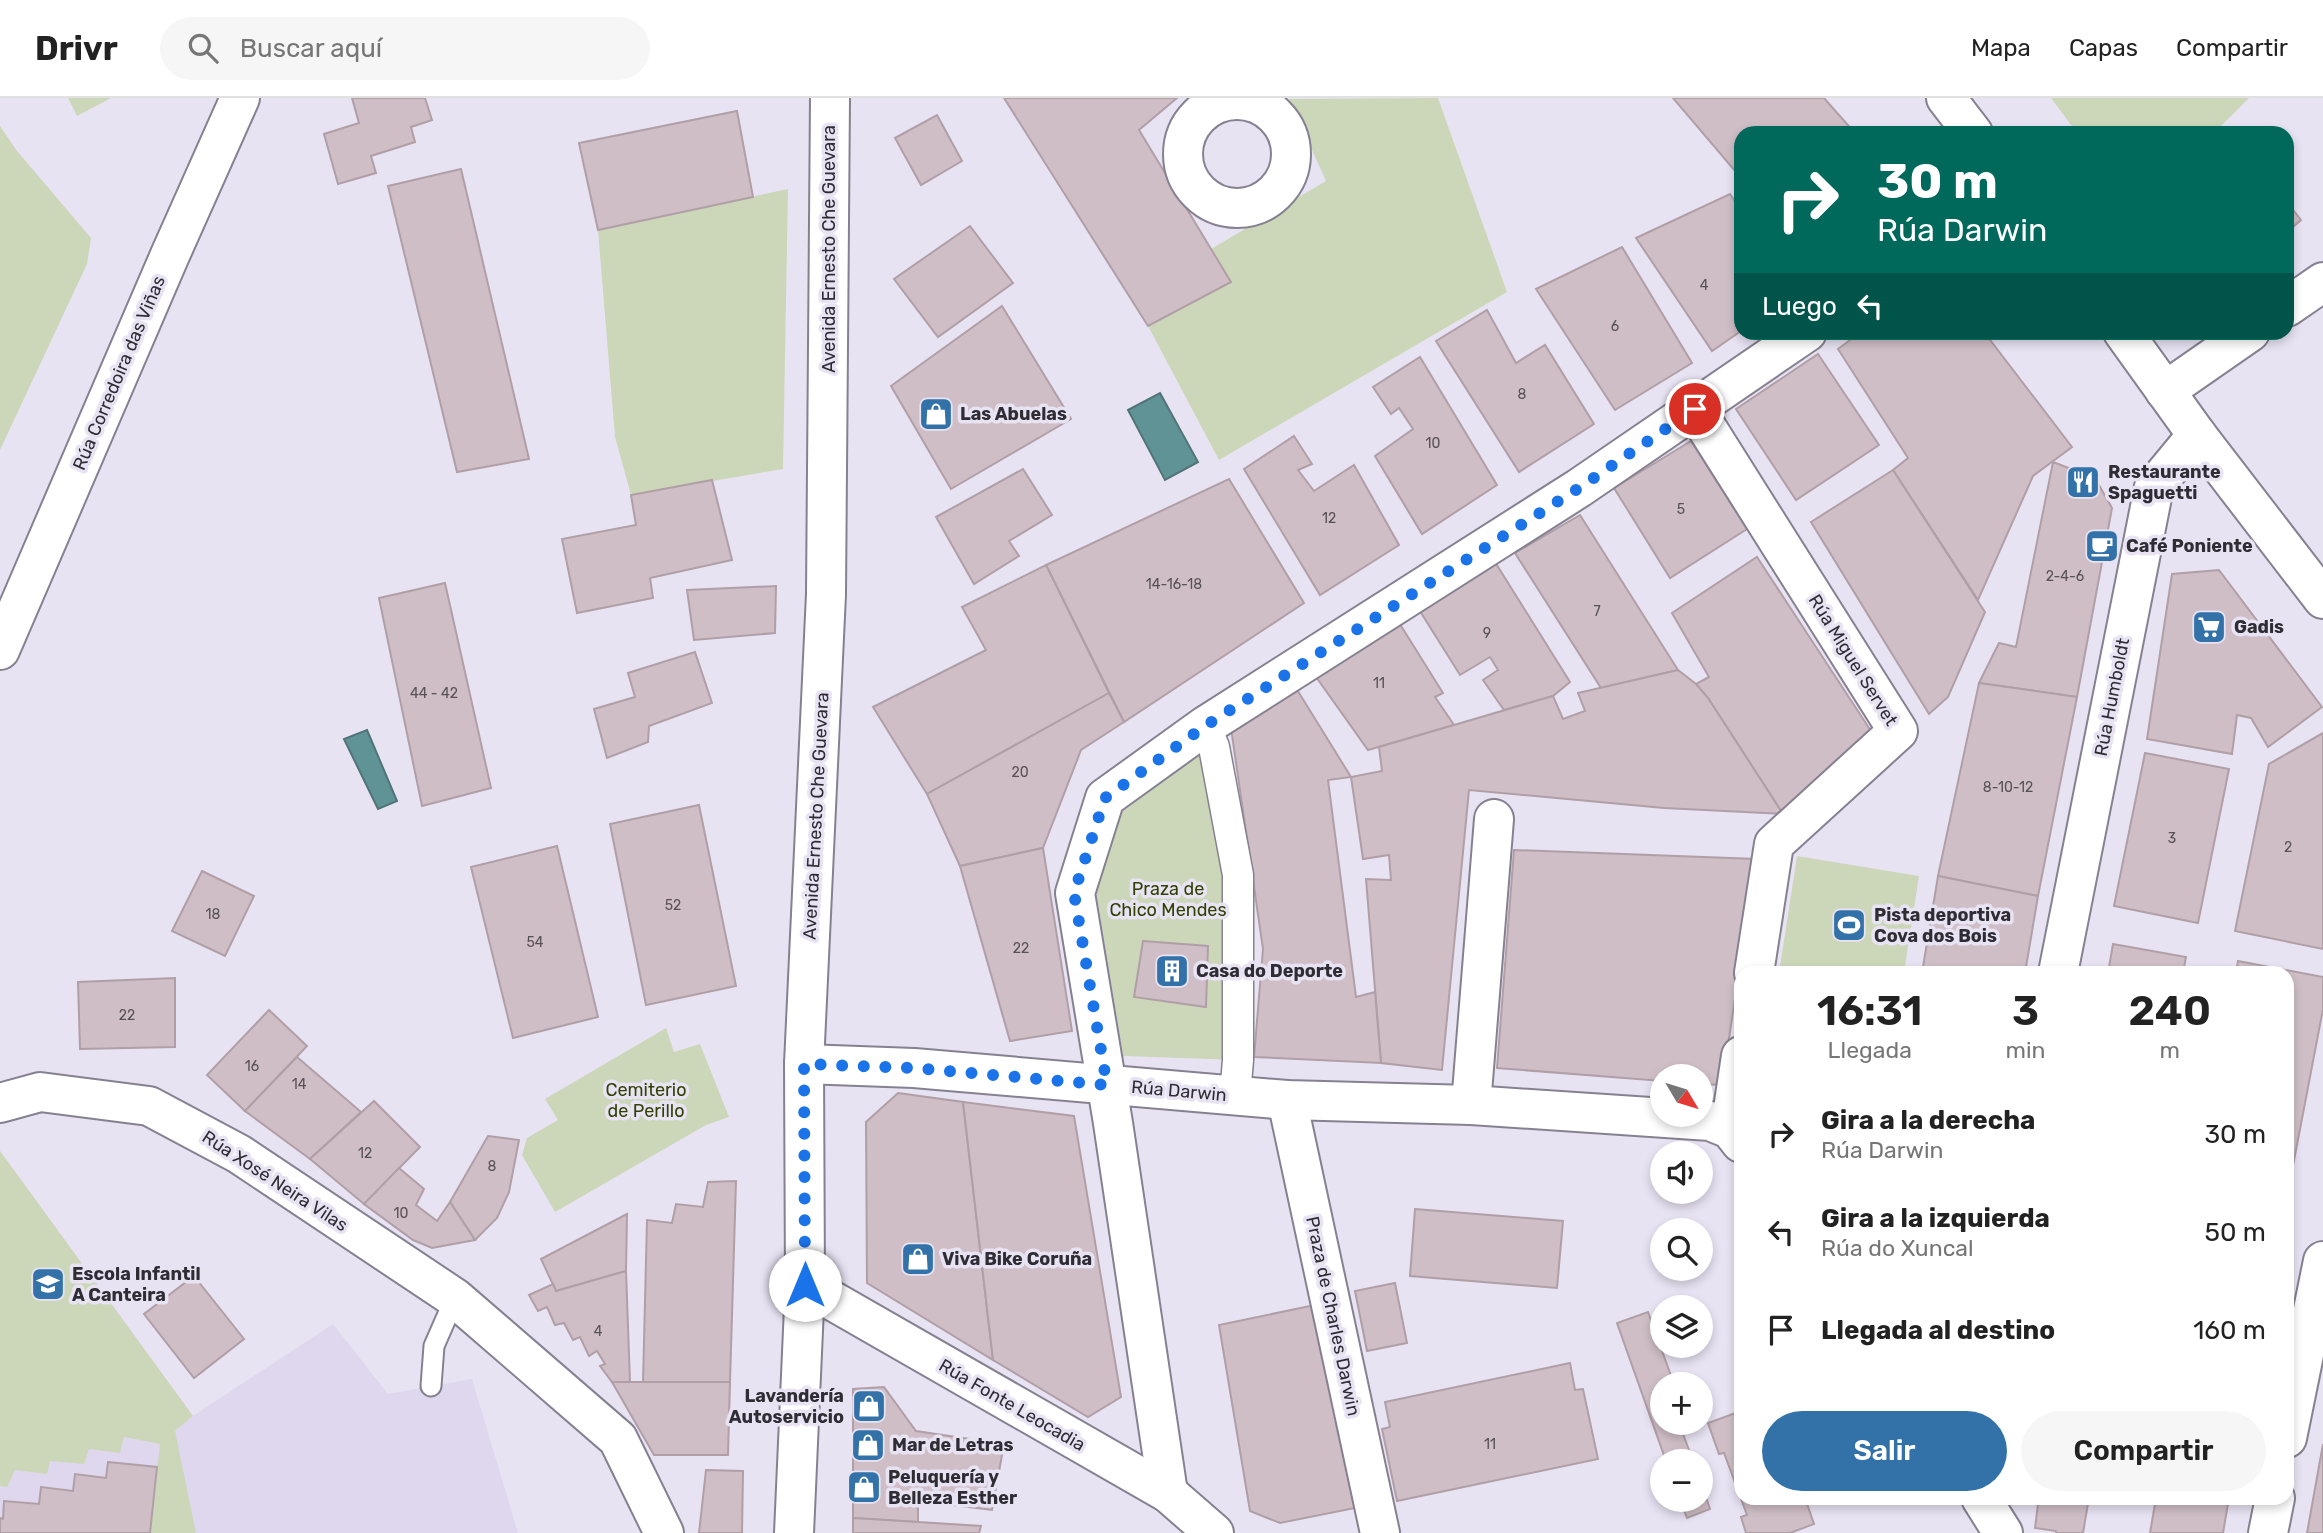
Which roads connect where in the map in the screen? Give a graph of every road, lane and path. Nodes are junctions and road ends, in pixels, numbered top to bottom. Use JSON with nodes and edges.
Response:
{"nodes":[{"id":1,"x":240,"y":98,"type":"edge"},
{"id":2,"x":830,"y":98,"type":"edge"},
{"id":3,"x":1946,"y":98,"type":"edge"},
{"id":4,"x":1968,"y":126,"type":"edge"},
{"id":5,"x":2323,"y":282,"type":"edge"},
{"id":6,"x":2294,"y":302,"type":"edge"},
{"id":7,"x":1795,"y":340,"type":"edge"},
{"id":8,"x":2129,"y":340,"type":"edge"},
{"id":9,"x":2238,"y":340,"type":"edge"},
{"id":10,"x":2165,"y":391,"type":"junction"},
{"id":11,"x":1695,"y":409,"type":"junction"},
{"id":12,"x":2197,"y":435,"type":"junction"},
{"id":13,"x":2319,"y":586,"type":"edge"},
{"id":14,"x":0,"y":650,"type":"edge"},
{"id":15,"x":1205,"y":726,"type":"junction"},
{"id":16,"x":1494,"y":819,"type":"dead end"},
{"id":17,"x":1755,"y":966,"type":"edge"},
{"id":18,"x":2059,"y":966,"type":"edge"},
{"id":19,"x":804,"y":1064,"type":"junction"},
{"id":20,"x":1107,"y":1085,"type":"junction"},
{"id":21,"x":1235,"y":1096,"type":"junction"},
{"id":22,"x":1287,"y":1100,"type":"junction"},
{"id":23,"x":0,"y":1103,"type":"edge"},
{"id":24,"x":1471,"y":1105,"type":"junction"},
{"id":25,"x":1734,"y":1135,"type":"edge"},
{"id":26,"x":2323,"y":1261,"type":"edge"},
{"id":27,"x":805,"y":1285,"type":"junction"},
{"id":28,"x":455,"y":1298,"type":"junction"},
{"id":29,"x":431,"y":1387,"type":"dead end"},
{"id":30,"x":2294,"y":1404,"type":"edge"},
{"id":31,"x":1168,"y":1493,"type":"junction"},
{"id":32,"x":1985,"y":1505,"type":"edge"},
{"id":33,"x":2274,"y":1505,"type":"edge"},
{"id":34,"x":664,"y":1533,"type":"edge"},
{"id":35,"x":794,"y":1533,"type":"edge"},
{"id":36,"x":1214,"y":1533,"type":"edge"},
{"id":37,"x":1380,"y":1533,"type":"edge"},
{"id":38,"x":2003,"y":1533,"type":"edge"},
{"id":39,"x":2268,"y":1533,"type":"edge"}],
"edges":[{"from":1,"to":14,"type":"street","name":"Rúa Corredoira das Viñas"},
{"from":2,"to":19,"type":"street","name":"Avenida Ernesto Che Guevara"},
{"from":3,"to":4,"type":"street"},
{"from":5,"to":6,"type":"street"},
{"from":7,"to":11,"type":"street"},
{"from":8,"to":10,"type":"street"},
{"from":9,"to":10,"type":"street"},
{"from":10,"to":12,"type":"street"},
{"from":11,"to":15,"type":"street"},
{"from":11,"to":17,"type":"street","name":"Rúa Miguel Servet"},
{"from":12,"to":13,"type":"street"},
{"from":12,"to":18,"type":"street","name":"Rúa Humboldt"},
{"from":15,"to":20,"type":"street"},
{"from":15,"to":21,"type":"street"},
{"from":16,"to":24,"type":"street"},
{"from":19,"to":20,"type":"street","name":"Rúa Darwin"},
{"from":19,"to":27,"type":"street","name":"Avenida Ernesto Che Guevara"},
{"from":20,"to":21,"type":"street","name":"Rúa Darwin"},
{"from":20,"to":31,"type":"street"},
{"from":21,"to":22,"type":"street","name":"Rúa Darwin"},
{"from":22,"to":24,"type":"street","name":"Rúa Darwin"},
{"from":22,"to":37,"type":"street","name":"Praza de Charles Darwin"},
{"from":23,"to":28,"type":"street","name":"Rúa Xosé Neira Vilas"},
{"from":24,"to":25,"type":"street","name":"Rúa Darwin"},
{"from":26,"to":30,"type":"street"},
{"from":27,"to":31,"type":"street","name":"Rúa Fonte Leocadia"},
{"from":27,"to":35,"type":"street","name":"Avenida Ernesto Che Guevara"},
{"from":28,"to":29,"type":"lane"},
{"from":28,"to":34,"type":"street","name":"Rúa Xosé Neira Vilas"},
{"from":31,"to":36,"type":"street","name":"Rúa Fonte Leocadia"},
{"from":32,"to":38,"type":"street"},
{"from":33,"to":39,"type":"street"}]}
